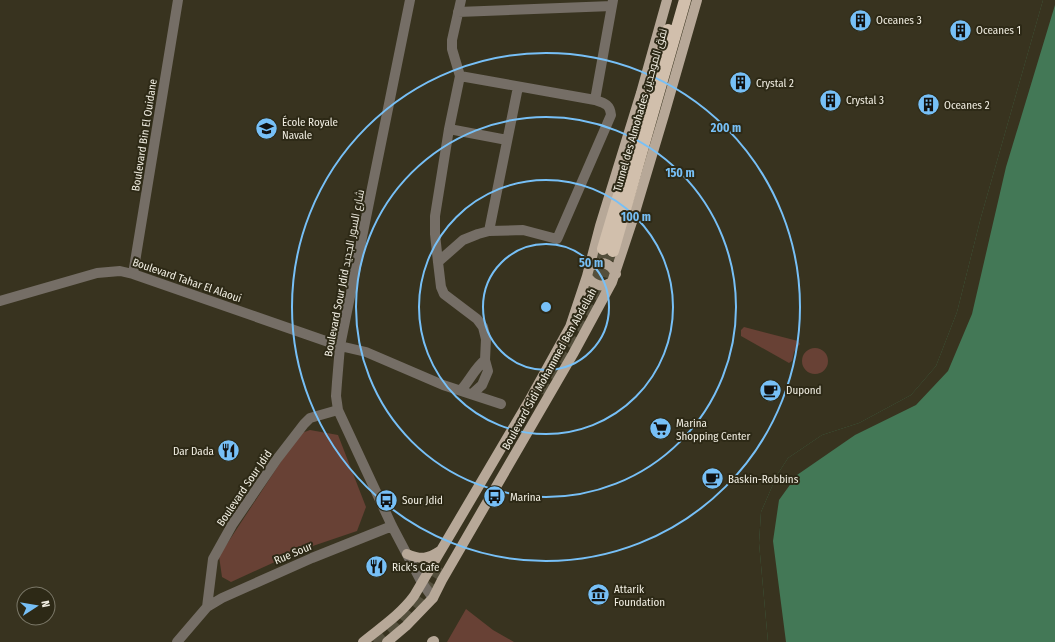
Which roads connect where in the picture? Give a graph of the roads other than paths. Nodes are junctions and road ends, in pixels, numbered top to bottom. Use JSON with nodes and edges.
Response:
{"nodes":[{"id":1,"x":178,"y":0,"type":"edge"},
{"id":2,"x":410,"y":0,"type":"edge"},
{"id":3,"x":461,"y":0,"type":"edge"},
{"id":4,"x":667,"y":0,"type":"edge"},
{"id":5,"x":676,"y":0,"type":"edge"},
{"id":6,"x":685,"y":0,"type":"edge"},
{"id":7,"x":697,"y":0,"type":"edge"},
{"id":8,"x":612,"y":3,"type":"edge"},
{"id":9,"x":458,"y":12,"type":"junction"},
{"id":10,"x":460,"y":76,"type":"junction"},
{"id":11,"x":518,"y":87,"type":"junction"},
{"id":12,"x":595,"y":100,"type":"junction"},
{"id":13,"x":448,"y":129,"type":"junction"},
{"id":14,"x":507,"y":140,"type":"junction"},
{"id":15,"x":489,"y":231,"type":"junction"},
{"id":16,"x":438,"y":262,"type":"junction"},
{"id":17,"x":588,"y":272,"type":"junction"},
{"id":18,"x":134,"y":274,"type":"junction"},
{"id":19,"x":614,"y":278,"type":"junction"},
{"id":20,"x":0,"y":302,"type":"edge"},
{"id":21,"x":340,"y":346,"type":"junction"},
{"id":22,"x":485,"y":360,"type":"junction"},
{"id":23,"x":461,"y":390,"type":"junction"},
{"id":24,"x":472,"y":394,"type":"junction"},
{"id":25,"x":501,"y":404,"type":"dead end"},
{"id":26,"x":338,"y":410,"type":"junction"},
{"id":27,"x":392,"y":526,"type":"junction"},
{"id":28,"x":440,"y":551,"type":"junction"},
{"id":29,"x":407,"y":554,"type":"junction"},
{"id":30,"x":422,"y":582,"type":"junction"},
{"id":31,"x":433,"y":598,"type":"junction"},
{"id":32,"x":207,"y":607,"type":"junction"},
{"id":33,"x":177,"y":642,"type":"edge"},
{"id":34,"x":363,"y":642,"type":"edge"},
{"id":35,"x":387,"y":642,"type":"edge"}],
"edges":[{"from":1,"to":18,"type":"street","name":"Boulevard Bin El Ouidane"},
{"from":2,"to":21,"type":"street","name":"Boulevard Sour Jdid شارع السور الجديد"},
{"from":3,"to":9,"type":"street"},
{"from":4,"to":17,"type":"main road","name":"Boulevard Sidi Mohammed Ben Abdellah"},
{"from":5,"to":6,"type":"highway","name":"Tunnel des Almohades نفق الموحدين"},
{"from":7,"to":19,"type":"main road","name":"Boulevard Sidi Mohammed Ben Abdellah"},
{"from":8,"to":9,"type":"street"},
{"from":8,"to":12,"type":"street"},
{"from":9,"to":10,"type":"street"},
{"from":10,"to":11,"type":"street"},
{"from":10,"to":13,"type":"street"},
{"from":11,"to":12,"type":"street"},
{"from":11,"to":14,"type":"street"},
{"from":12,"to":15,"type":"street"},
{"from":13,"to":14,"type":"street"},
{"from":13,"to":16,"type":"street"},
{"from":14,"to":15,"type":"street"},
{"from":15,"to":16,"type":"street"},
{"from":16,"to":22,"type":"street"},
{"from":17,"to":19,"type":"main road"},
{"from":17,"to":19,"type":"main road"},
{"from":17,"to":28,"type":"main road","name":"Boulevard Sidi Mohammed Ben Abdellah"},
{"from":18,"to":20,"type":"street","name":"Boulevard Tahar El Alaoui"},
{"from":18,"to":21,"type":"street","name":"Boulevard Tahar El Alaoui"},
{"from":19,"to":31,"type":"main road","name":"Boulevard Sidi Mohammed Ben Abdellah"},
{"from":21,"to":23,"type":"street","name":"Boulevard Tahar El Alaoui"},
{"from":21,"to":26,"type":"street","name":"Boulevard Sour Jdid شارع السور الجديد"},
{"from":22,"to":23,"type":"street"},
{"from":22,"to":24,"type":"street"},
{"from":23,"to":24,"type":"street","name":"Boulevard Tahar El Alaoui"},
{"from":24,"to":25,"type":"street","name":"Boulevard Tahar El Alaoui"},
{"from":26,"to":27,"type":"street","name":"Boulevard Sour Jdid شارع السور الجديد"},
{"from":26,"to":32,"type":"street","name":"Boulevard Sour Jdid"},
{"from":27,"to":29,"type":"street","name":"Boulevard Sour Jdid شارع السور الجديد"},
{"from":27,"to":32,"type":"street","name":"Rue Sour"},
{"from":28,"to":29,"type":"main road"},
{"from":28,"to":30,"type":"main road","name":"Boulevard Sidi Mohammed Ben Abdellah"},
{"from":29,"to":30,"type":"street","name":"Boulevard Sour Jdid شارع السور الجديد"},
{"from":30,"to":31,"type":"street","name":"Boulevard Sour Jdid شارع السور الجديد"},
{"from":30,"to":34,"type":"main road","name":"Boulevard Sidi Mohammed Ben Abdellah"},
{"from":31,"to":35,"type":"main road","name":"Boulevard Sidi Mohammed Ben Abdellah"},
{"from":32,"to":33,"type":"street"}]}
